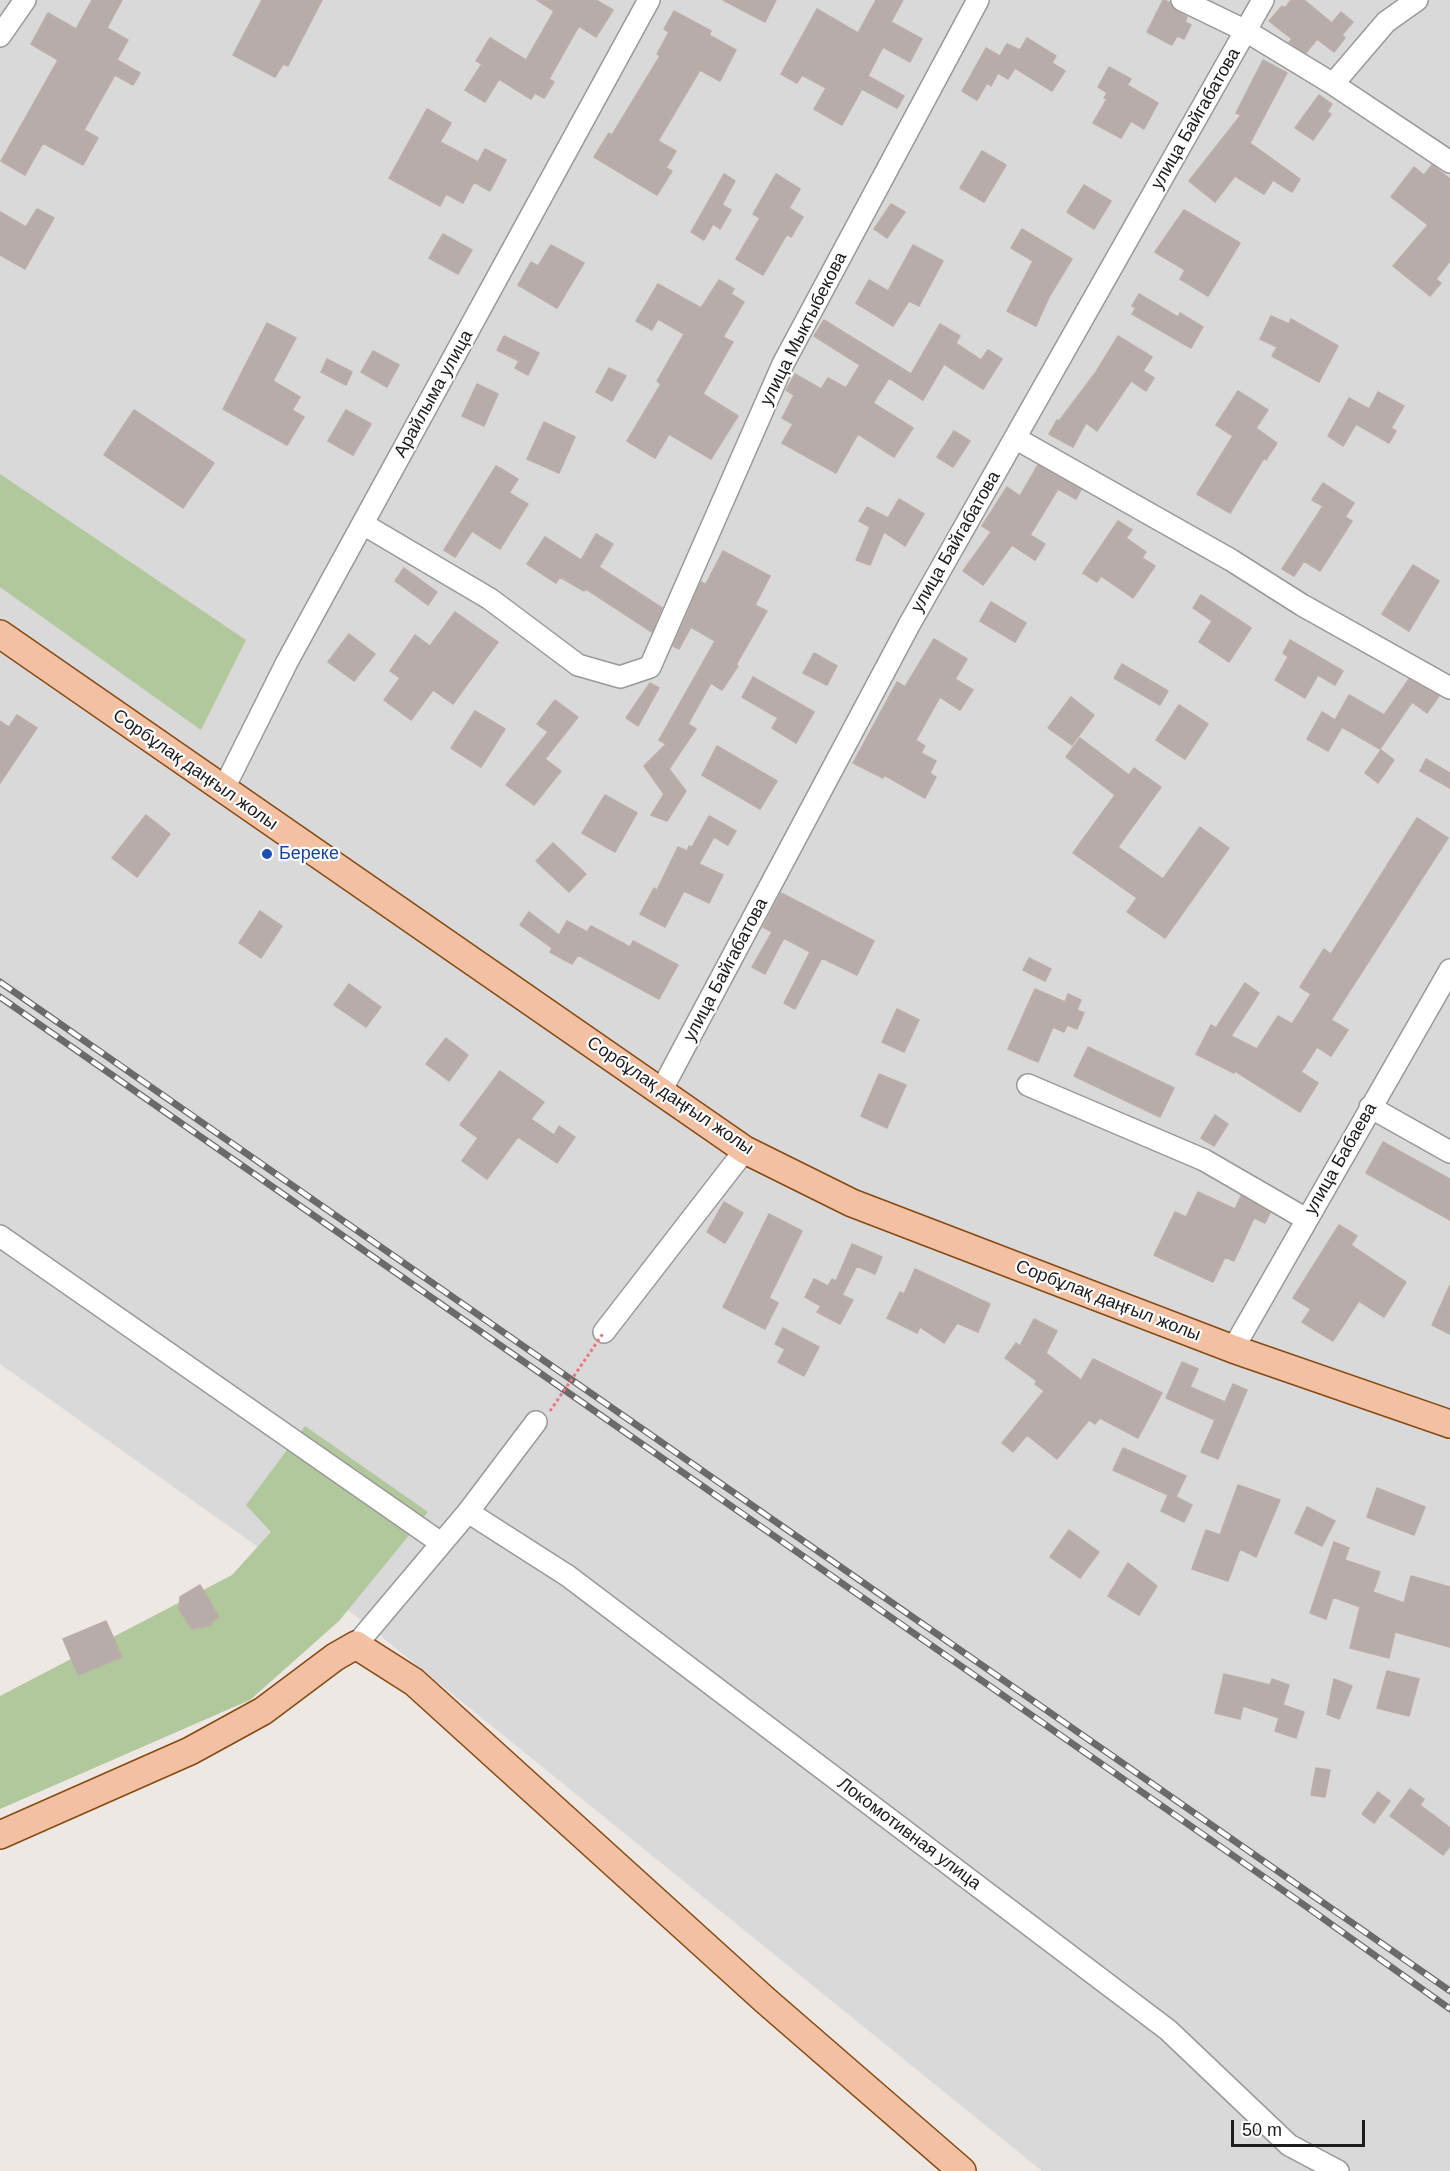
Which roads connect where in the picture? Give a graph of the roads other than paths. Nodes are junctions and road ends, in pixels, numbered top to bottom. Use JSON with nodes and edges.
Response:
{"nodes":[{"id":1,"x":25,"y":0,"type":"edge"},
{"id":2,"x":649,"y":0,"type":"edge"},
{"id":3,"x":978,"y":0,"type":"edge"},
{"id":4,"x":1182,"y":0,"type":"edge"},
{"id":5,"x":1263,"y":0,"type":"edge"},
{"id":6,"x":1417,"y":0,"type":"edge"},
{"id":7,"x":1246,"y":31,"type":"junction"},
{"id":8,"x":0,"y":36,"type":"edge"},
{"id":9,"x":1333,"y":84,"type":"junction"},
{"id":10,"x":1450,"y":162,"type":"edge"},
{"id":11,"x":1015,"y":438,"type":"junction"},
{"id":12,"x":363,"y":524,"type":"junction"},
{"id":13,"x":0,"y":634,"type":"edge"},
{"id":14,"x":1450,"y":688,"type":"edge"},
{"id":15,"x":222,"y":790,"type":"junction"},
{"id":16,"x":1450,"y":970,"type":"edge"},
{"id":17,"x":1028,"y":1084,"type":"dead end"},
{"id":18,"x":662,"y":1091,"type":"junction"},
{"id":19,"x":1370,"y":1107,"type":"junction"},
{"id":20,"x":745,"y":1150,"type":"junction"},
{"id":21,"x":1450,"y":1152,"type":"edge"},
{"id":22,"x":1306,"y":1219,"type":"junction"},
{"id":23,"x":0,"y":1236,"type":"edge"},
{"id":24,"x":604,"y":1332,"type":"road end"},
{"id":25,"x":1233,"y":1349,"type":"junction"},
{"id":26,"x":543,"y":1417,"type":"road end"},
{"id":27,"x":1450,"y":1424,"type":"edge"},
{"id":28,"x":468,"y":1512,"type":"junction"},
{"id":29,"x":441,"y":1543,"type":"junction"},
{"id":30,"x":357,"y":1645,"type":"junction"},
{"id":31,"x":0,"y":1836,"type":"edge"},
{"id":32,"x":962,"y":2171,"type":"edge"},
{"id":33,"x":1338,"y":2171,"type":"edge"}],
"edges":[{"from":1,"to":8,"type":"street"},
{"from":2,"to":12,"type":"street","name":"Арайлыма улица"},
{"from":3,"to":12,"type":"street","name":"улица Мыктыбекова"},
{"from":4,"to":7,"type":"street"},
{"from":5,"to":7,"type":"street","name":"улица Байгабатова"},
{"from":6,"to":9,"type":"street"},
{"from":7,"to":9,"type":"street"},
{"from":7,"to":11,"type":"street","name":"улица Байгабатова"},
{"from":9,"to":10,"type":"street"},
{"from":11,"to":14,"type":"street"},
{"from":11,"to":18,"type":"street","name":"улица Байгабатова"},
{"from":12,"to":15,"type":"street","name":"Арайлыма улица"},
{"from":13,"to":15,"type":"main road","name":"Сорбұлақ даңғыл жолы"},
{"from":15,"to":18,"type":"main road","name":"Сорбұлақ даңғыл жолы"},
{"from":16,"to":19,"type":"street","name":"улица Бабаева"},
{"from":17,"to":22,"type":"street"},
{"from":18,"to":20,"type":"main road","name":"Сорбұлақ даңғыл жолы"},
{"from":19,"to":21,"type":"street"},
{"from":19,"to":22,"type":"street","name":"улица Бабаева"},
{"from":20,"to":24,"type":"street"},
{"from":20,"to":25,"type":"main road","name":"Сорбұлақ даңғыл жолы"},
{"from":22,"to":25,"type":"street","name":"улица Бабаева"},
{"from":23,"to":29,"type":"street"},
{"from":25,"to":27,"type":"main road","name":"Сорбұлақ даңғыл жолы"},
{"from":26,"to":28,"type":"street"},
{"from":28,"to":29,"type":"street"},
{"from":28,"to":33,"type":"street","name":"Локомотивная улица"},
{"from":29,"to":30,"type":"street"},
{"from":30,"to":31,"type":"main road"},
{"from":30,"to":32,"type":"main road"}]}
